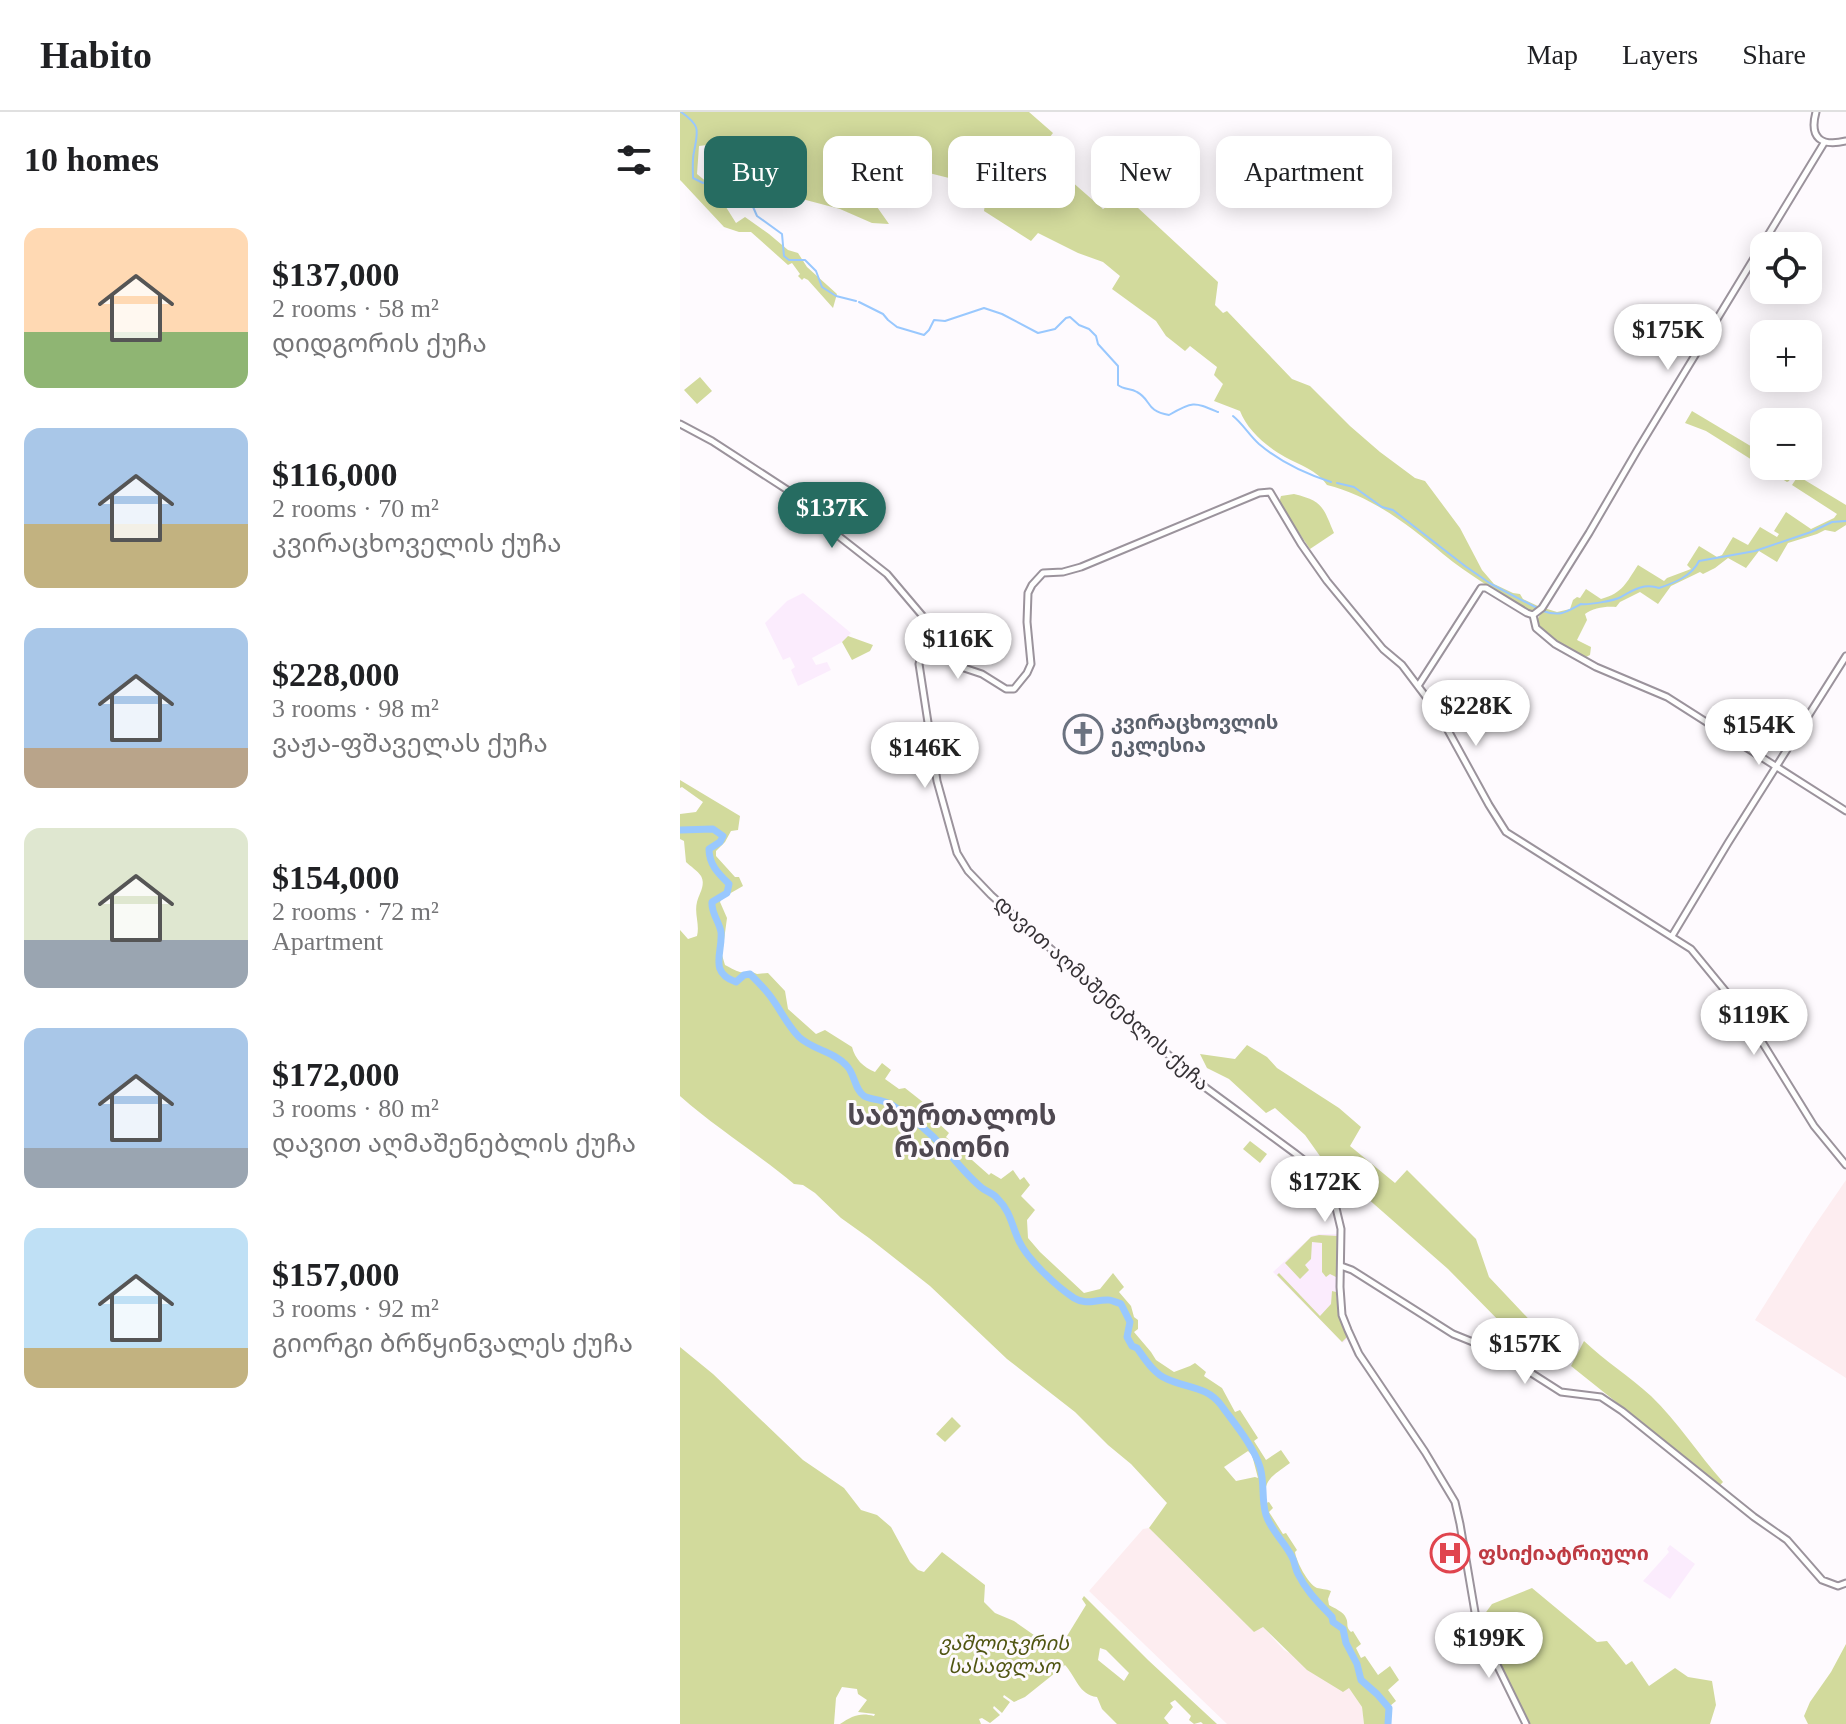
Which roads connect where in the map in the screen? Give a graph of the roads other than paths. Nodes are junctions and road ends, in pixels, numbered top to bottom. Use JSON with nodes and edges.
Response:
{"nodes":[{"id":1,"x":1816,"y":112,"type":"edge"},
{"id":2,"x":1846,"y":141,"type":"edge"},
{"id":3,"x":1824,"y":143,"type":"junction"},
{"id":4,"x":680,"y":424,"type":"edge"},
{"id":5,"x":1538,"y":612,"type":"junction"},
{"id":6,"x":924,"y":642,"type":"junction"},
{"id":7,"x":1846,"y":656,"type":"edge"},
{"id":8,"x":1418,"y":686,"type":"junction"},
{"id":9,"x":1776,"y":767,"type":"junction"},
{"id":10,"x":1846,"y":811,"type":"edge"},
{"id":11,"x":1672,"y":936,"type":"junction"},
{"id":12,"x":1846,"y":1165,"type":"edge"},
{"id":13,"x":1341,"y":1266,"type":"junction"},
{"id":14,"x":1846,"y":1583,"type":"edge"},
{"id":15,"x":1526,"y":1724,"type":"edge"}],
"edges":[{"from":1,"to":3,"type":"street"},
{"from":2,"to":3,"type":"street"},
{"from":3,"to":5,"type":"street"},
{"from":4,"to":6,"type":"street"},
{"from":5,"to":8,"type":"street"},
{"from":5,"to":9,"type":"street"},
{"from":6,"to":8,"type":"street"},
{"from":6,"to":13,"type":"street","name":"დავით აღმაშენებლის ქუჩა"},
{"from":7,"to":9,"type":"street"},
{"from":8,"to":11,"type":"street"},
{"from":9,"to":10,"type":"street"},
{"from":9,"to":11,"type":"street"},
{"from":11,"to":12,"type":"street"},
{"from":13,"to":14,"type":"street"},
{"from":13,"to":15,"type":"street","name":"დავით აღმაშენებლის ქუჩა"}]}
